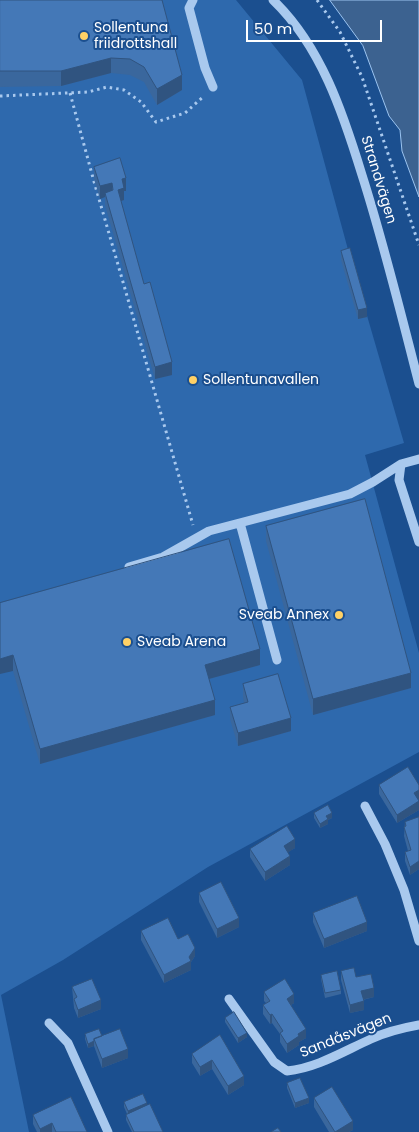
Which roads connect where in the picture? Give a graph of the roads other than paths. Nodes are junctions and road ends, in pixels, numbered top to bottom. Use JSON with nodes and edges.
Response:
{"nodes":[{"id":1,"x":193,"y":0,"type":"edge"},
{"id":2,"x":273,"y":0,"type":"edge"},
{"id":3,"x":213,"y":87,"type":"road end"},
{"id":4,"x":419,"y":384,"type":"edge"},
{"id":5,"x":419,"y":459,"type":"edge"},
{"id":6,"x":401,"y":464,"type":"junction"},
{"id":7,"x":240,"y":523,"type":"junction"},
{"id":8,"x":419,"y":542,"type":"edge"},
{"id":9,"x":118,"y":570,"type":"edge"},
{"id":10,"x":276,"y":660,"type":"dead end"},
{"id":11,"x":365,"y":806,"type":"dead end"},
{"id":12,"x":419,"y":941,"type":"edge"},
{"id":13,"x":228,"y":999,"type":"dead end"},
{"id":14,"x":49,"y":1023,"type":"dead end"},
{"id":15,"x":419,"y":1025,"type":"edge"},
{"id":16,"x":108,"y":1132,"type":"edge"}],
"edges":[{"from":1,"to":3,"type":"street"},
{"from":2,"to":4,"type":"street","name":"Strandvägen"},
{"from":5,"to":6,"type":"street"},
{"from":6,"to":7,"type":"street"},
{"from":6,"to":8,"type":"street"},
{"from":7,"to":9,"type":"street"},
{"from":7,"to":10,"type":"street"},
{"from":11,"to":12,"type":"street"},
{"from":13,"to":15,"type":"street","name":"Sandåsvägen"},
{"from":14,"to":16,"type":"street"}]}
